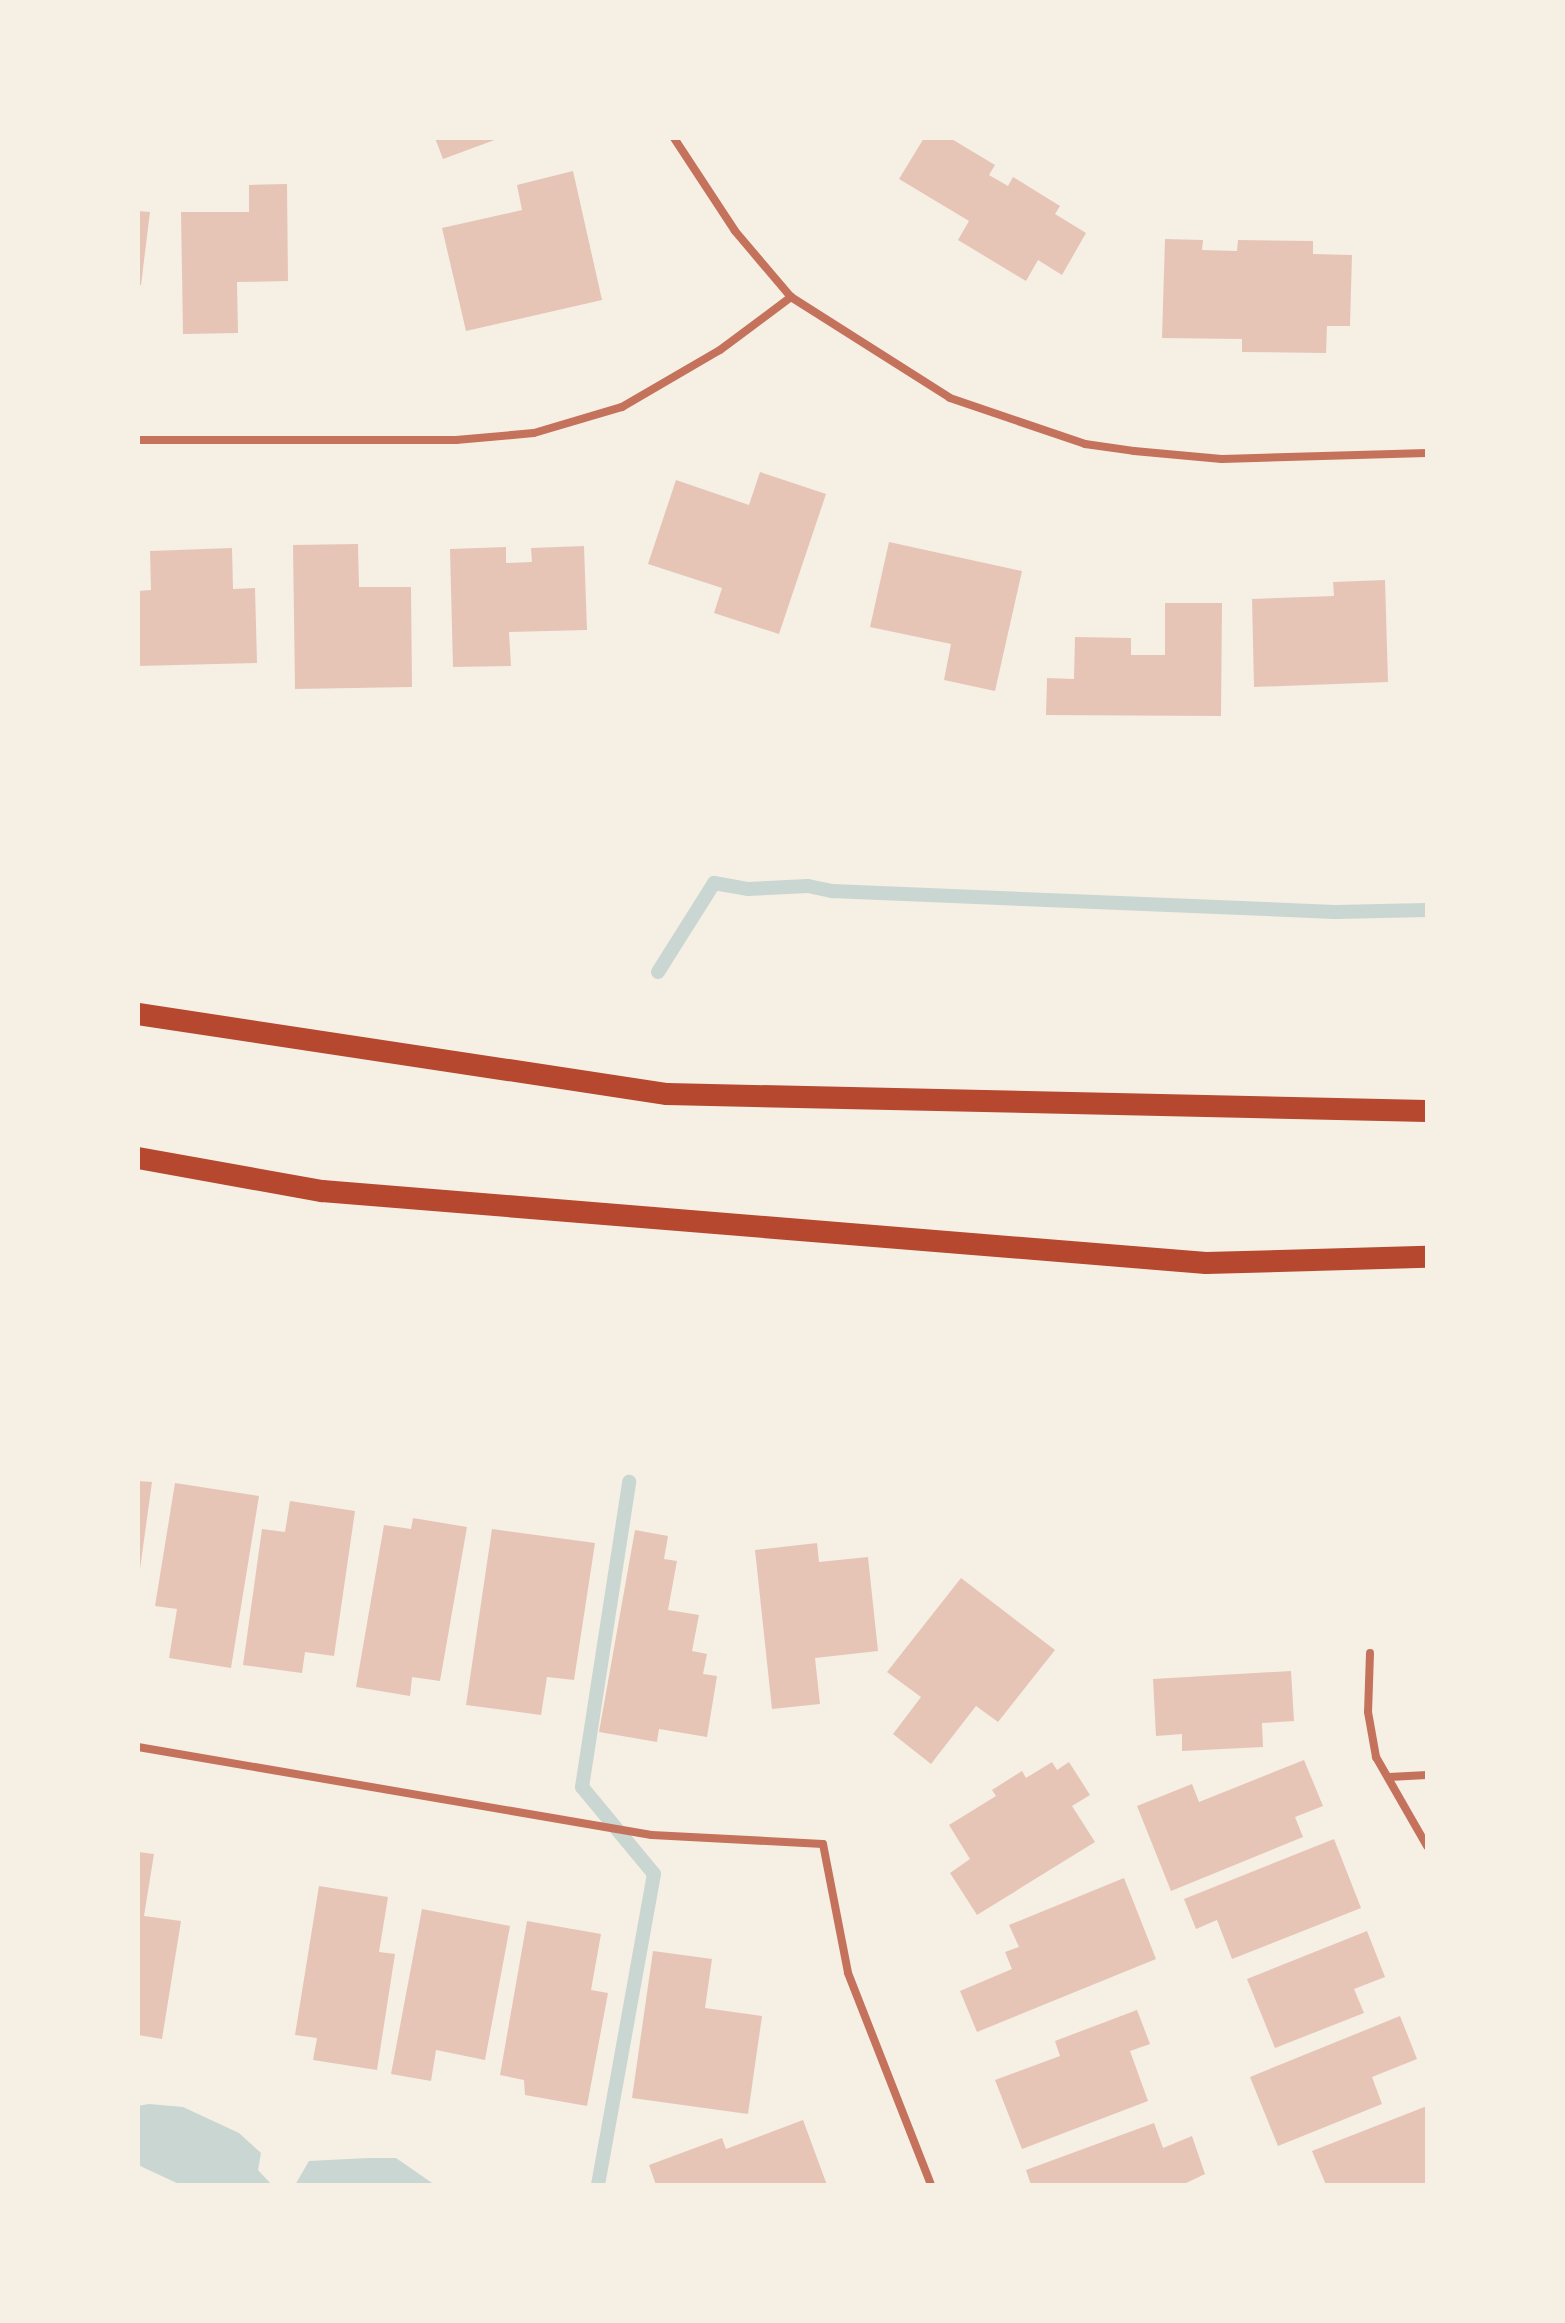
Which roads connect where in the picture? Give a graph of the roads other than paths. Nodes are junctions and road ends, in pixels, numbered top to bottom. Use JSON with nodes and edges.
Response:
{"nodes":[{"id":1,"x":674,"y":138,"type":"edge"},
{"id":2,"x":791,"y":297,"type":"junction"},
{"id":3,"x":138,"y":440,"type":"edge"},
{"id":4,"x":1427,"y":453,"type":"edge"},
{"id":5,"x":138,"y":1014,"type":"edge"},
{"id":6,"x":1427,"y":1111,"type":"edge"},
{"id":7,"x":138,"y":1158,"type":"edge"},
{"id":8,"x":1427,"y":1257,"type":"edge"},
{"id":9,"x":1370,"y":1653,"type":"dead end"},
{"id":10,"x":138,"y":1747,"type":"edge"},
{"id":11,"x":1427,"y":1775,"type":"edge"},
{"id":12,"x":1389,"y":1777,"type":"junction"},
{"id":13,"x":1427,"y":1846,"type":"edge"},
{"id":14,"x":931,"y":2185,"type":"edge"}],
"edges":[{"from":1,"to":2,"type":"street"},
{"from":2,"to":3,"type":"street"},
{"from":2,"to":4,"type":"street"},
{"from":5,"to":6,"type":"highway"},
{"from":7,"to":8,"type":"highway"},
{"from":9,"to":12,"type":"street"},
{"from":10,"to":14,"type":"street"},
{"from":11,"to":12,"type":"street"},
{"from":12,"to":13,"type":"street"}]}
